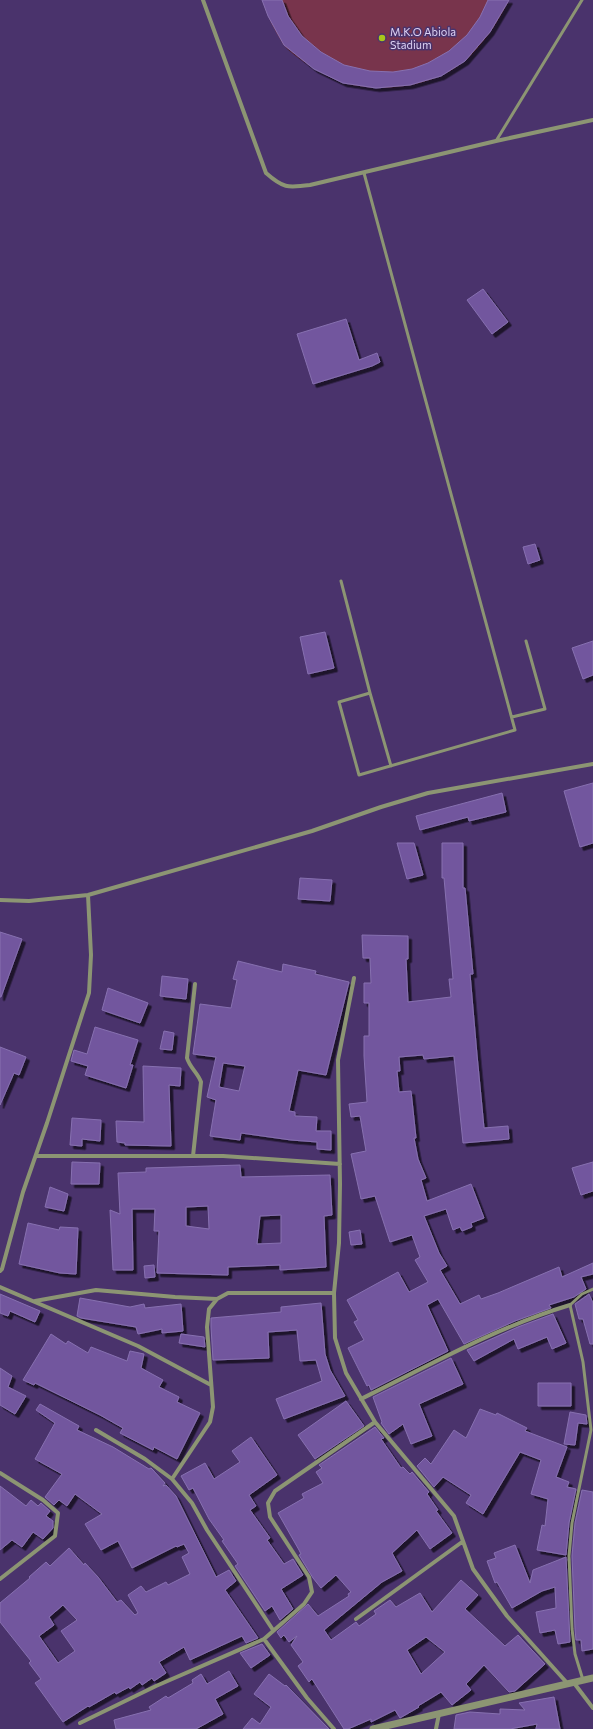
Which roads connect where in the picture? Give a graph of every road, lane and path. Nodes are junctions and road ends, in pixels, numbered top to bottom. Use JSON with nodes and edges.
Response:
{"nodes":[{"id":1,"x":203,"y":0,"type":"edge"},
{"id":2,"x":582,"y":0,"type":"edge"},
{"id":3,"x":593,"y":120,"type":"edge"},
{"id":4,"x":496,"y":141,"type":"junction"},
{"id":5,"x":364,"y":174,"type":"junction"},
{"id":6,"x":341,"y":581,"type":"dead end"},
{"id":7,"x":526,"y":640,"type":"dead end"},
{"id":8,"x":370,"y":693,"type":"junction"},
{"id":9,"x":512,"y":718,"type":"junction"},
{"id":10,"x":593,"y":764,"type":"edge"},
{"id":11,"x":392,"y":766,"type":"junction"},
{"id":12,"x":88,"y":895,"type":"junction"},
{"id":13,"x":0,"y":900,"type":"edge"},
{"id":14,"x":354,"y":978,"type":"dead end"},
{"id":15,"x":195,"y":984,"type":"dead end"},
{"id":16,"x":36,"y":1156,"type":"junction"},
{"id":17,"x":193,"y":1156,"type":"junction"},
{"id":18,"x":340,"y":1164,"type":"junction"},
{"id":19,"x":0,"y":1271,"type":"edge"},
{"id":20,"x":0,"y":1287,"type":"edge"},
{"id":21,"x":593,"y":1289,"type":"edge"},
{"id":22,"x":334,"y":1293,"type":"junction"},
{"id":23,"x":217,"y":1299,"type":"junction"},
{"id":24,"x":35,"y":1301,"type":"junction"},
{"id":25,"x":570,"y":1305,"type":"junction"},
{"id":26,"x":211,"y":1385,"type":"junction"},
{"id":27,"x":361,"y":1399,"type":"junction"},
{"id":28,"x":375,"y":1422,"type":"junction"},
{"id":29,"x":96,"y":1430,"type":"dead end"},
{"id":30,"x":0,"y":1473,"type":"edge"},
{"id":31,"x":172,"y":1479,"type":"junction"},
{"id":32,"x":462,"y":1542,"type":"junction"},
{"id":33,"x":0,"y":1579,"type":"edge"},
{"id":34,"x":356,"y":1619,"type":"dead end"},
{"id":35,"x":273,"y":1630,"type":"junction"},
{"id":36,"x":264,"y":1639,"type":"junction"},
{"id":37,"x":593,"y":1678,"type":"edge"},
{"id":38,"x":583,"y":1680,"type":"junction"},
{"id":39,"x":571,"y":1683,"type":"junction"},
{"id":40,"x":593,"y":1708,"type":"edge"},
{"id":41,"x":440,"y":1714,"type":"junction"},
{"id":42,"x":80,"y":1723,"type":"dead end"},
{"id":43,"x":334,"y":1729,"type":"edge"},
{"id":44,"x":373,"y":1729,"type":"edge"},
{"id":45,"x":436,"y":1729,"type":"edge"}],
"edges":[{"from":1,"to":5,"type":"street"},
{"from":2,"to":4,"type":"lane"},
{"from":3,"to":4,"type":"street"},
{"from":4,"to":5,"type":"street"},
{"from":5,"to":9,"type":"lane"},
{"from":6,"to":8,"type":"lane"},
{"from":7,"to":9,"type":"lane"},
{"from":8,"to":11,"type":"lane"},
{"from":8,"to":11,"type":"lane"},
{"from":9,"to":11,"type":"lane"},
{"from":10,"to":12,"type":"street"},
{"from":12,"to":13,"type":"street"},
{"from":12,"to":16,"type":"street"},
{"from":14,"to":18,"type":"street"},
{"from":15,"to":17,"type":"street"},
{"from":16,"to":17,"type":"street"},
{"from":16,"to":19,"type":"street"},
{"from":17,"to":18,"type":"street"},
{"from":18,"to":22,"type":"street"},
{"from":20,"to":24,"type":"street"},
{"from":21,"to":25,"type":"lane"},
{"from":22,"to":23,"type":"street"},
{"from":22,"to":27,"type":"street"},
{"from":23,"to":24,"type":"street"},
{"from":23,"to":26,"type":"street"},
{"from":24,"to":26,"type":"street"},
{"from":25,"to":27,"type":"street"},
{"from":25,"to":38,"type":"lane"},
{"from":26,"to":31,"type":"street"},
{"from":27,"to":28,"type":"street"},
{"from":28,"to":32,"type":"street"},
{"from":28,"to":35,"type":"street"},
{"from":29,"to":31,"type":"street"},
{"from":30,"to":33,"type":"street"},
{"from":31,"to":35,"type":"street"},
{"from":32,"to":34,"type":"street"},
{"from":32,"to":39,"type":"street"},
{"from":35,"to":36,"type":"street"},
{"from":36,"to":42,"type":"street"},
{"from":36,"to":43,"type":"street"},
{"from":37,"to":38,"type":"street"},
{"from":38,"to":39,"type":"street"},
{"from":39,"to":40,"type":"street"},
{"from":39,"to":41,"type":"street"},
{"from":41,"to":44,"type":"street"},
{"from":41,"to":45,"type":"street"}]}
